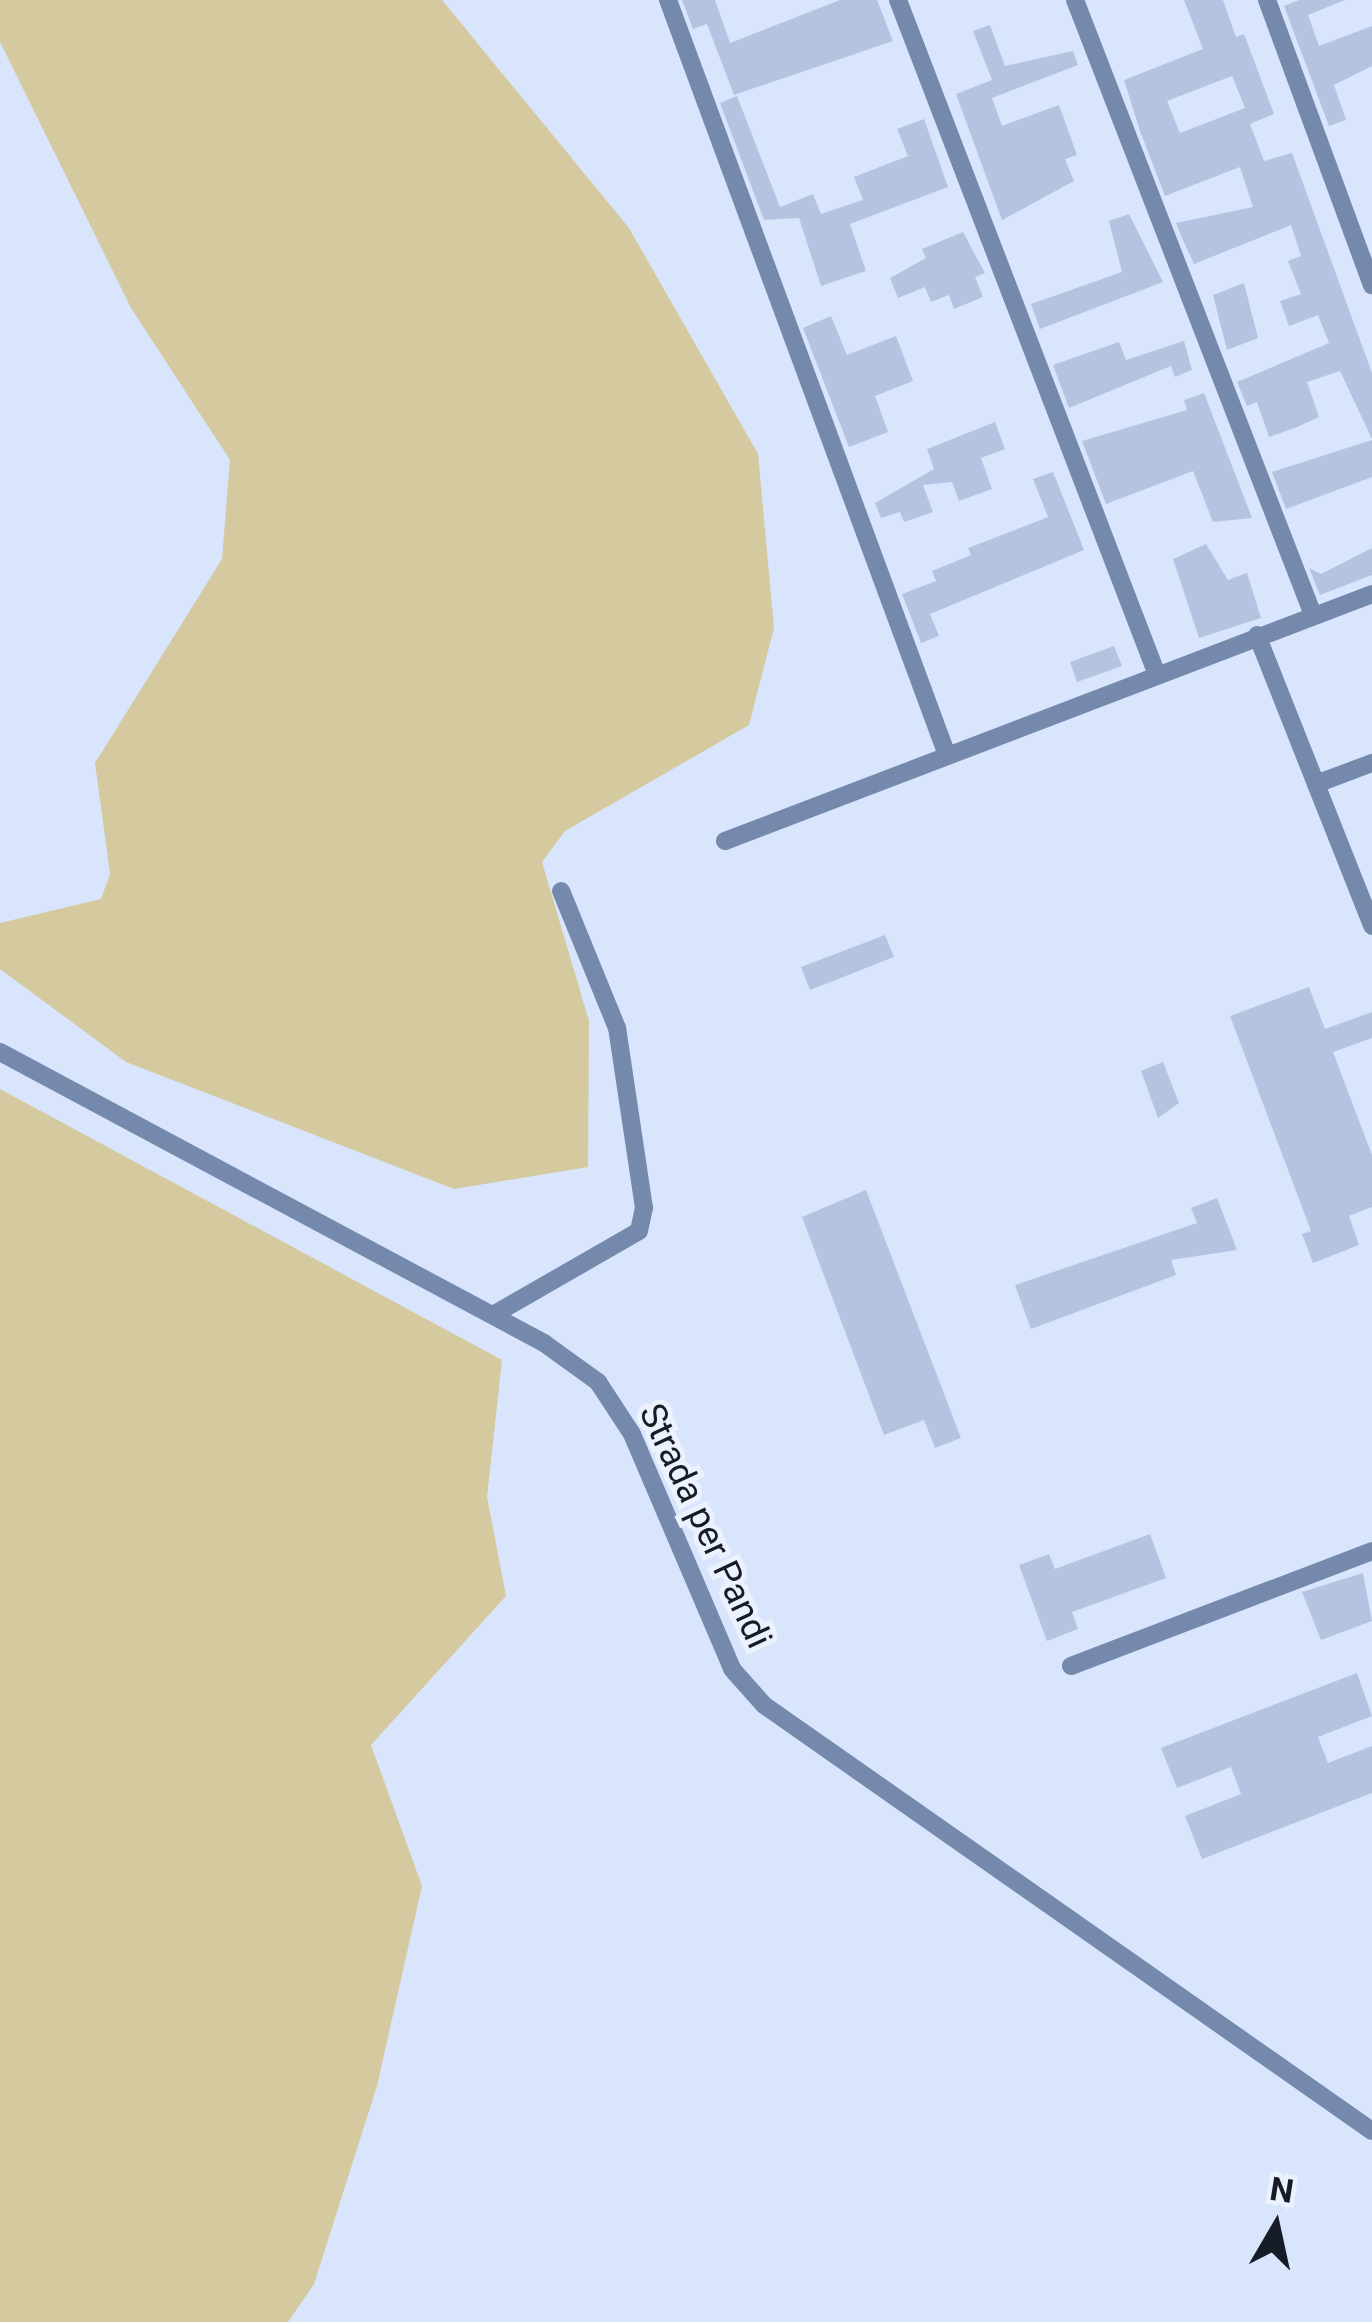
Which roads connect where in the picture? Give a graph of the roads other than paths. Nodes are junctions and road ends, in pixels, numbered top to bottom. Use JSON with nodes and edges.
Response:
{"nodes":[{"id":1,"x":668,"y":0,"type":"edge"},
{"id":2,"x":898,"y":0,"type":"edge"},
{"id":3,"x":1075,"y":0,"type":"edge"},
{"id":4,"x":1267,"y":0,"type":"edge"},
{"id":5,"x":1372,"y":285,"type":"edge"},
{"id":6,"x":1372,"y":594,"type":"edge"},
{"id":7,"x":1313,"y":615,"type":"junction"},
{"id":8,"x":1257,"y":635,"type":"junction"},
{"id":9,"x":1156,"y":672,"type":"junction"},
{"id":10,"x":947,"y":755,"type":"junction"},
{"id":11,"x":1372,"y":763,"type":"edge"},
{"id":12,"x":1316,"y":784,"type":"junction"},
{"id":13,"x":724,"y":841,"type":"dead end"},
{"id":14,"x":561,"y":891,"type":"dead end"},
{"id":15,"x":1372,"y":926,"type":"edge"},
{"id":16,"x":0,"y":1052,"type":"edge"},
{"id":17,"x":494,"y":1315,"type":"junction"},
{"id":18,"x":1372,"y":1550,"type":"edge"},
{"id":19,"x":1071,"y":1666,"type":"dead end"},
{"id":20,"x":1372,"y":2131,"type":"edge"}],
"edges":[{"from":1,"to":10,"type":"street"},
{"from":2,"to":9,"type":"street"},
{"from":3,"to":7,"type":"street"},
{"from":4,"to":5,"type":"street"},
{"from":6,"to":7,"type":"street"},
{"from":7,"to":8,"type":"street"},
{"from":8,"to":9,"type":"street"},
{"from":8,"to":12,"type":"street"},
{"from":9,"to":10,"type":"street"},
{"from":10,"to":13,"type":"street"},
{"from":11,"to":12,"type":"street"},
{"from":12,"to":15,"type":"street"},
{"from":14,"to":17,"type":"street"},
{"from":16,"to":17,"type":"street","name":"Strada per Pandi"},
{"from":17,"to":20,"type":"street","name":"Strada per Pandi"},
{"from":18,"to":19,"type":"street"}]}
